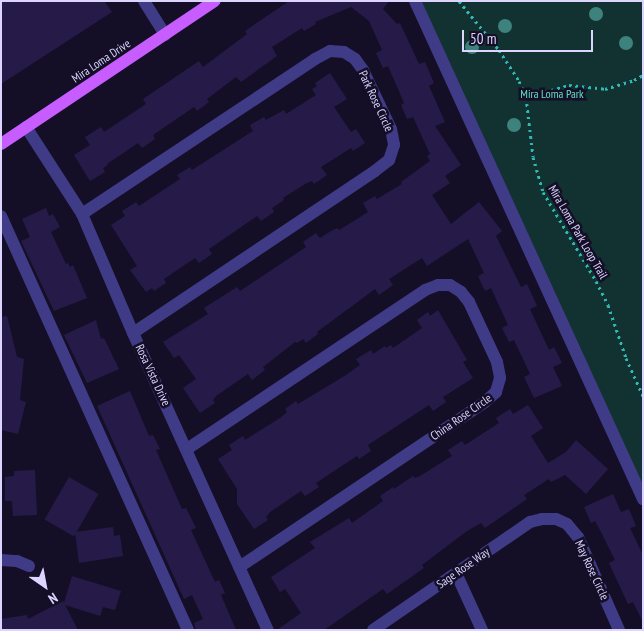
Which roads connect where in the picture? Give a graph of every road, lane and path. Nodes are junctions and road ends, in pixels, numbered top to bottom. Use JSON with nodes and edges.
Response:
{"nodes":[{"id":1,"x":144,"y":1,"type":"edge"},
{"id":2,"x":215,"y":1,"type":"edge"},
{"id":3,"x":415,"y":1,"type":"edge"},
{"id":4,"x":459,"y":1,"type":"edge"},
{"id":5,"x":165,"y":35,"type":"junction"},
{"id":6,"x":643,"y":74,"type":"edge"},
{"id":7,"x":526,"y":97,"type":"junction"},
{"id":8,"x":26,"y":127,"type":"junction"},
{"id":9,"x":1,"y":144,"type":"edge"},
{"id":10,"x":82,"y":214,"type":"junction"},
{"id":11,"x":1,"y":216,"type":"edge"},
{"id":12,"x":133,"y":333,"type":"junction"},
{"id":13,"x":643,"y":396,"type":"edge"},
{"id":14,"x":187,"y":449,"type":"junction"},
{"id":15,"x":643,"y":499,"type":"edge"},
{"id":16,"x":556,"y":519,"type":"joint"},
{"id":17,"x":1,"y":560,"type":"edge"},
{"id":18,"x":29,"y":566,"type":"dead end"},
{"id":19,"x":239,"y":567,"type":"junction"},
{"id":20,"x":456,"y":573,"type":"junction"},
{"id":21,"x":188,"y":630,"type":"edge"},
{"id":22,"x":268,"y":630,"type":"edge"},
{"id":23,"x":373,"y":630,"type":"edge"},
{"id":24,"x":482,"y":630,"type":"edge"},
{"id":25,"x":619,"y":630,"type":"edge"}],
"edges":[{"from":1,"to":5,"type":"street"},
{"from":2,"to":5,"type":"main road","name":"Mira Loma Drive"},
{"from":3,"to":15,"type":"street"},
{"from":4,"to":7,"type":"path","name":"Mira Loma Park Loop Trail"},
{"from":5,"to":8,"type":"main road","name":"Mira Loma Drive"},
{"from":6,"to":7,"type":"path"},
{"from":7,"to":13,"type":"path","name":"Mira Loma Park Loop Trail"},
{"from":8,"to":9,"type":"main road","name":"Mira Loma Drive"},
{"from":8,"to":10,"type":"street","name":"Rosa Vista Drive"},
{"from":10,"to":12,"type":"street","name":"Rosa Vista Drive"},
{"from":10,"to":12,"type":"street","name":"Park Rose Circle"},
{"from":11,"to":21,"type":"street"},
{"from":12,"to":14,"type":"street","name":"Rosa Vista Drive"},
{"from":14,"to":19,"type":"street","name":"Rosa Vista Drive"},
{"from":14,"to":19,"type":"street","name":"China Rose Circle"},
{"from":16,"to":20,"type":"street","name":"Sage Rose Way"},
{"from":16,"to":25,"type":"street","name":"May Rose Circle"},
{"from":17,"to":18,"type":"street"},
{"from":19,"to":22,"type":"street","name":"Rosa Vista Drive"},
{"from":20,"to":23,"type":"street","name":"Sage Rose Way"},
{"from":20,"to":24,"type":"street"}]}
